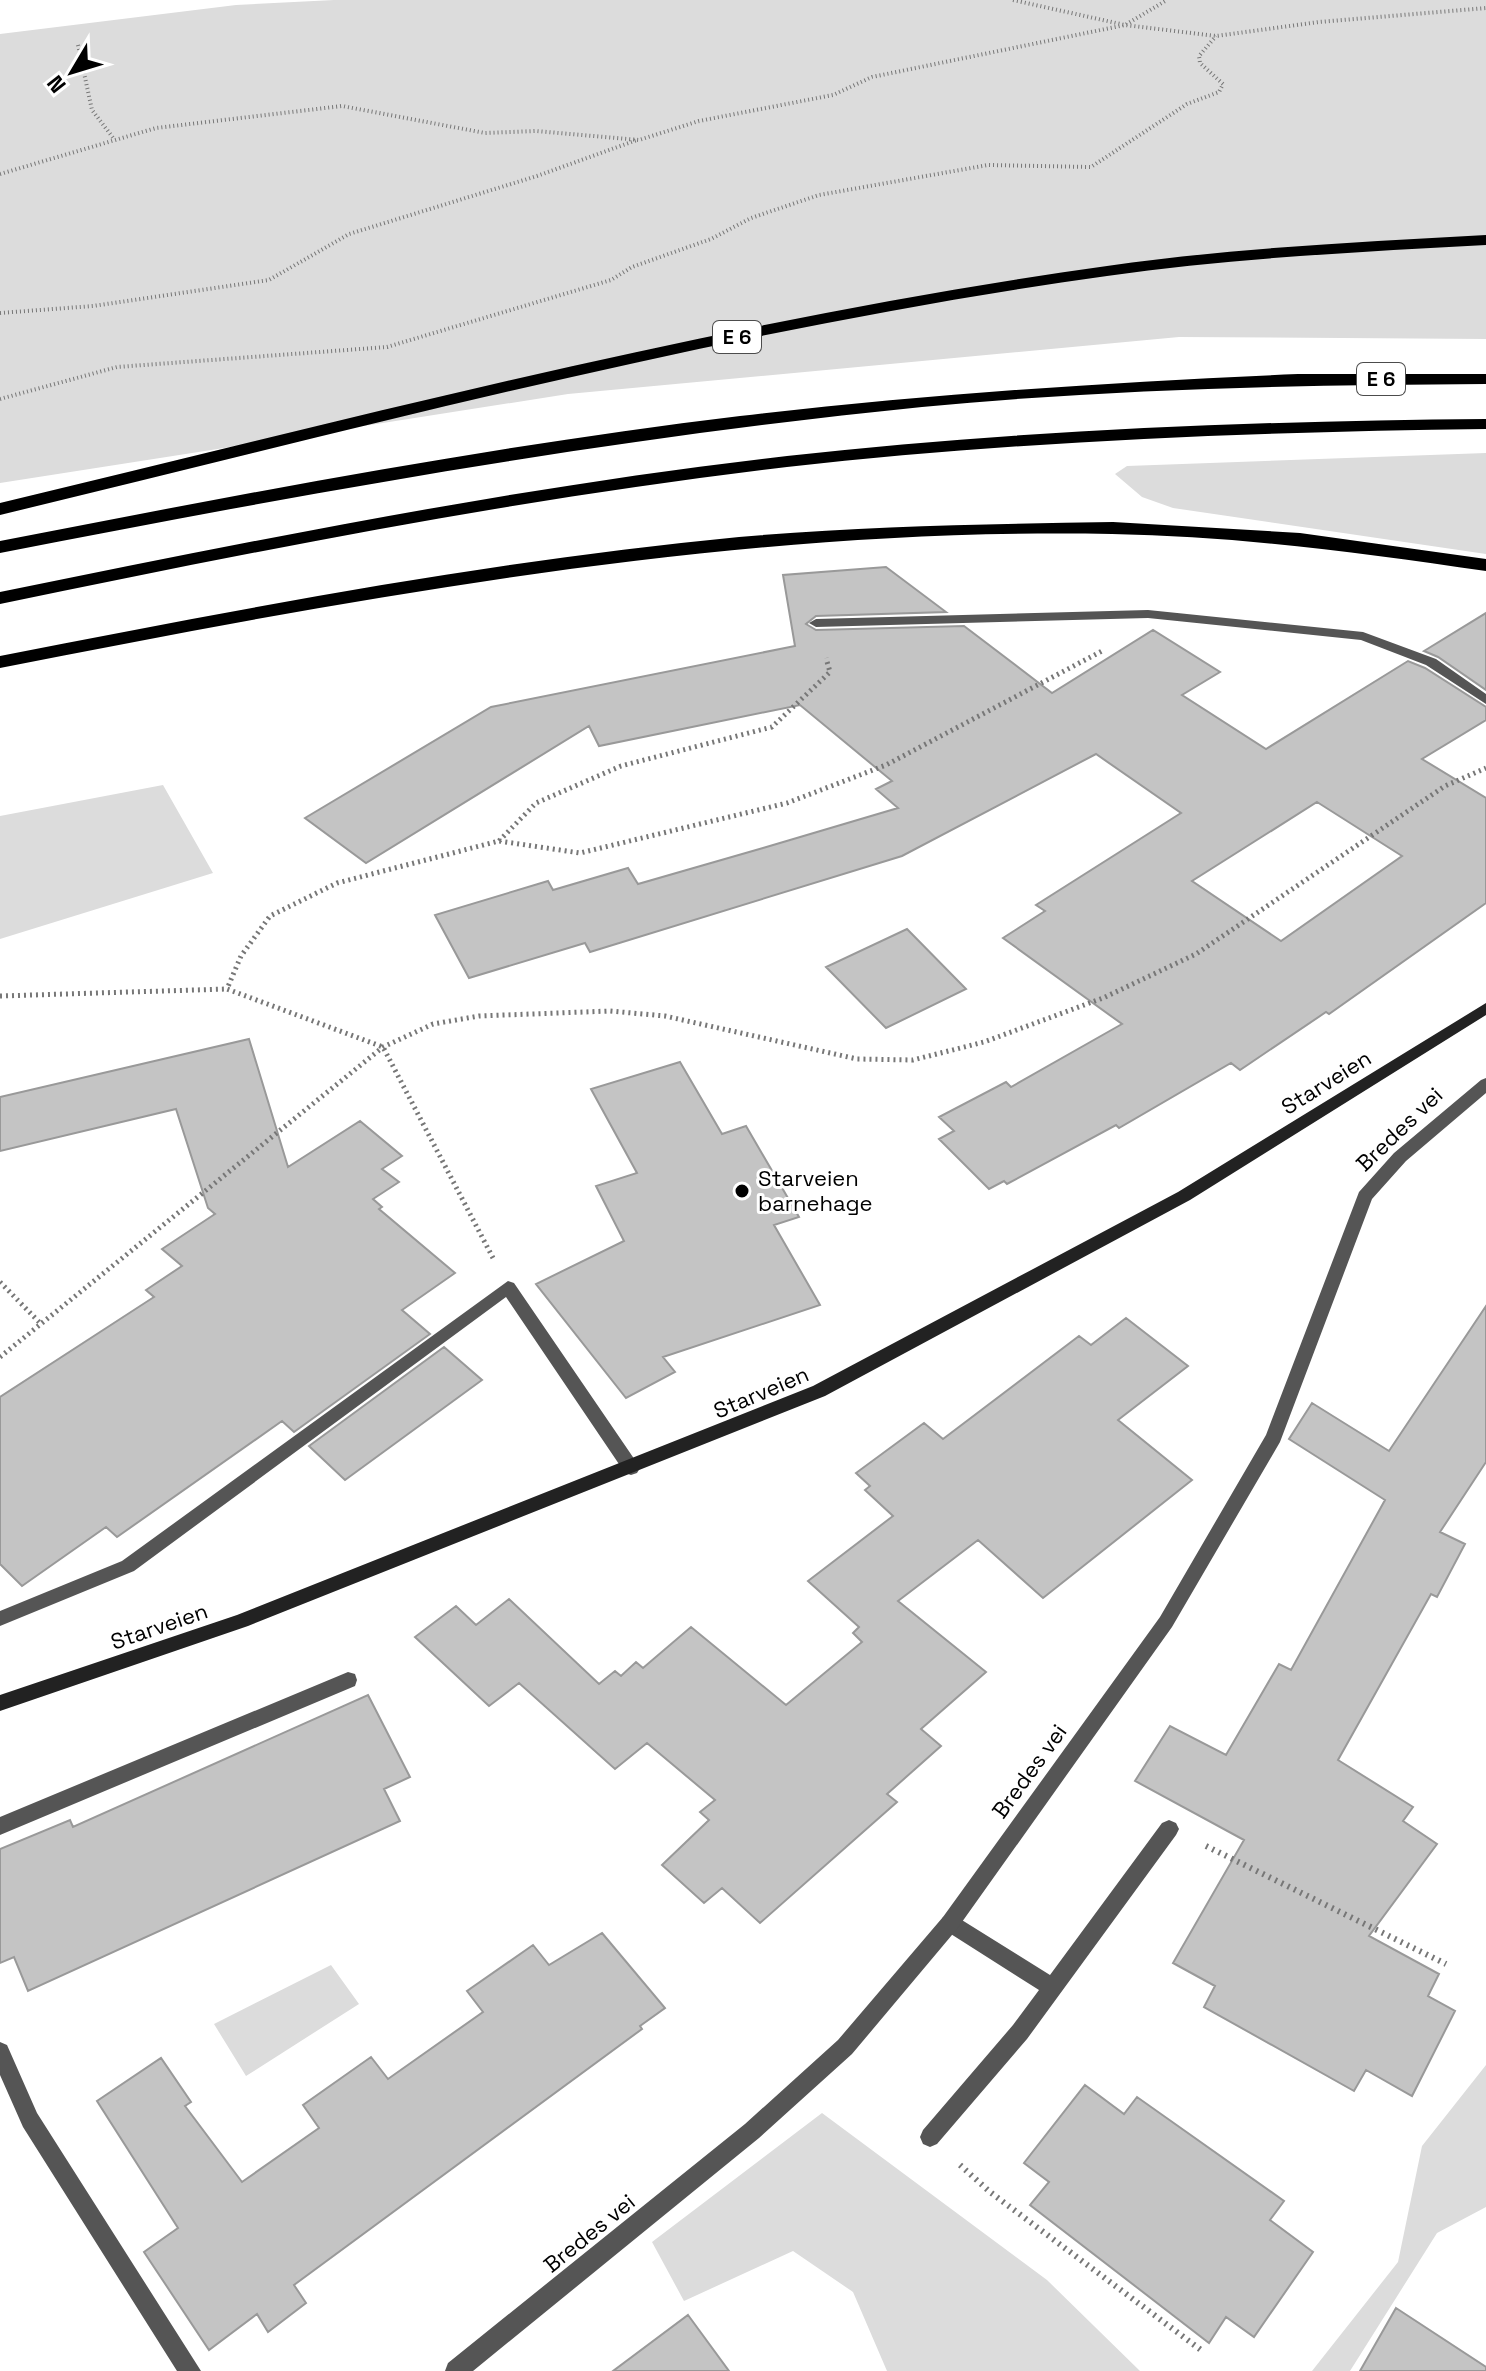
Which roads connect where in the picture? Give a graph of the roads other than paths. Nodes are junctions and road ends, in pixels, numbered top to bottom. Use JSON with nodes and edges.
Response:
{"nodes":[{"id":1,"x":1486,"y":240,"type":"edge"},
{"id":2,"x":1486,"y":379,"type":"edge"},
{"id":3,"x":1486,"y":424,"type":"edge"},
{"id":4,"x":0,"y":509,"type":"edge"},
{"id":5,"x":0,"y":547,"type":"edge"},
{"id":6,"x":1486,"y":565,"type":"edge"},
{"id":7,"x":0,"y":598,"type":"edge"},
{"id":8,"x":816,"y":623,"type":"road end"},
{"id":9,"x":0,"y":662,"type":"edge"},
{"id":10,"x":1486,"y":700,"type":"edge"},
{"id":11,"x":1486,"y":1008,"type":"edge"},
{"id":12,"x":1486,"y":1084,"type":"edge"},
{"id":13,"x":631,"y":1468,"type":"junction"},
{"id":14,"x":1,"y":1619,"type":"edge"},
{"id":15,"x":348,"y":1680,"type":"dead end"},
{"id":16,"x":0,"y":1703,"type":"edge"},
{"id":17,"x":0,"y":1826,"type":"edge"},
{"id":18,"x":1169,"y":1829,"type":"road end"},
{"id":19,"x":950,"y":1923,"type":"junction"},
{"id":20,"x":1051,"y":1987,"type":"junction"},
{"id":21,"x":0,"y":2052,"type":"edge"},
{"id":22,"x":930,"y":2137,"type":"road end"},
{"id":23,"x":190,"y":2371,"type":"edge"},
{"id":24,"x":456,"y":2371,"type":"edge"}],
"edges":[{"from":1,"to":4,"type":"highway","number":"E 6"},
{"from":2,"to":5,"type":"highway","number":"E 6"},
{"from":3,"to":7,"type":"highway","number":"E 6"},
{"from":6,"to":9,"type":"highway"},
{"from":8,"to":10,"type":"street"},
{"from":11,"to":13,"type":"street","name":"Starveien"},
{"from":12,"to":19,"type":"street","name":"Bredes vei"},
{"from":13,"to":14,"type":"street"},
{"from":13,"to":16,"type":"street","name":"Starveien"},
{"from":15,"to":17,"type":"street"},
{"from":18,"to":20,"type":"street"},
{"from":19,"to":20,"type":"street"},
{"from":19,"to":24,"type":"street","name":"Bredes vei"},
{"from":20,"to":22,"type":"street"},
{"from":21,"to":23,"type":"street"}]}
